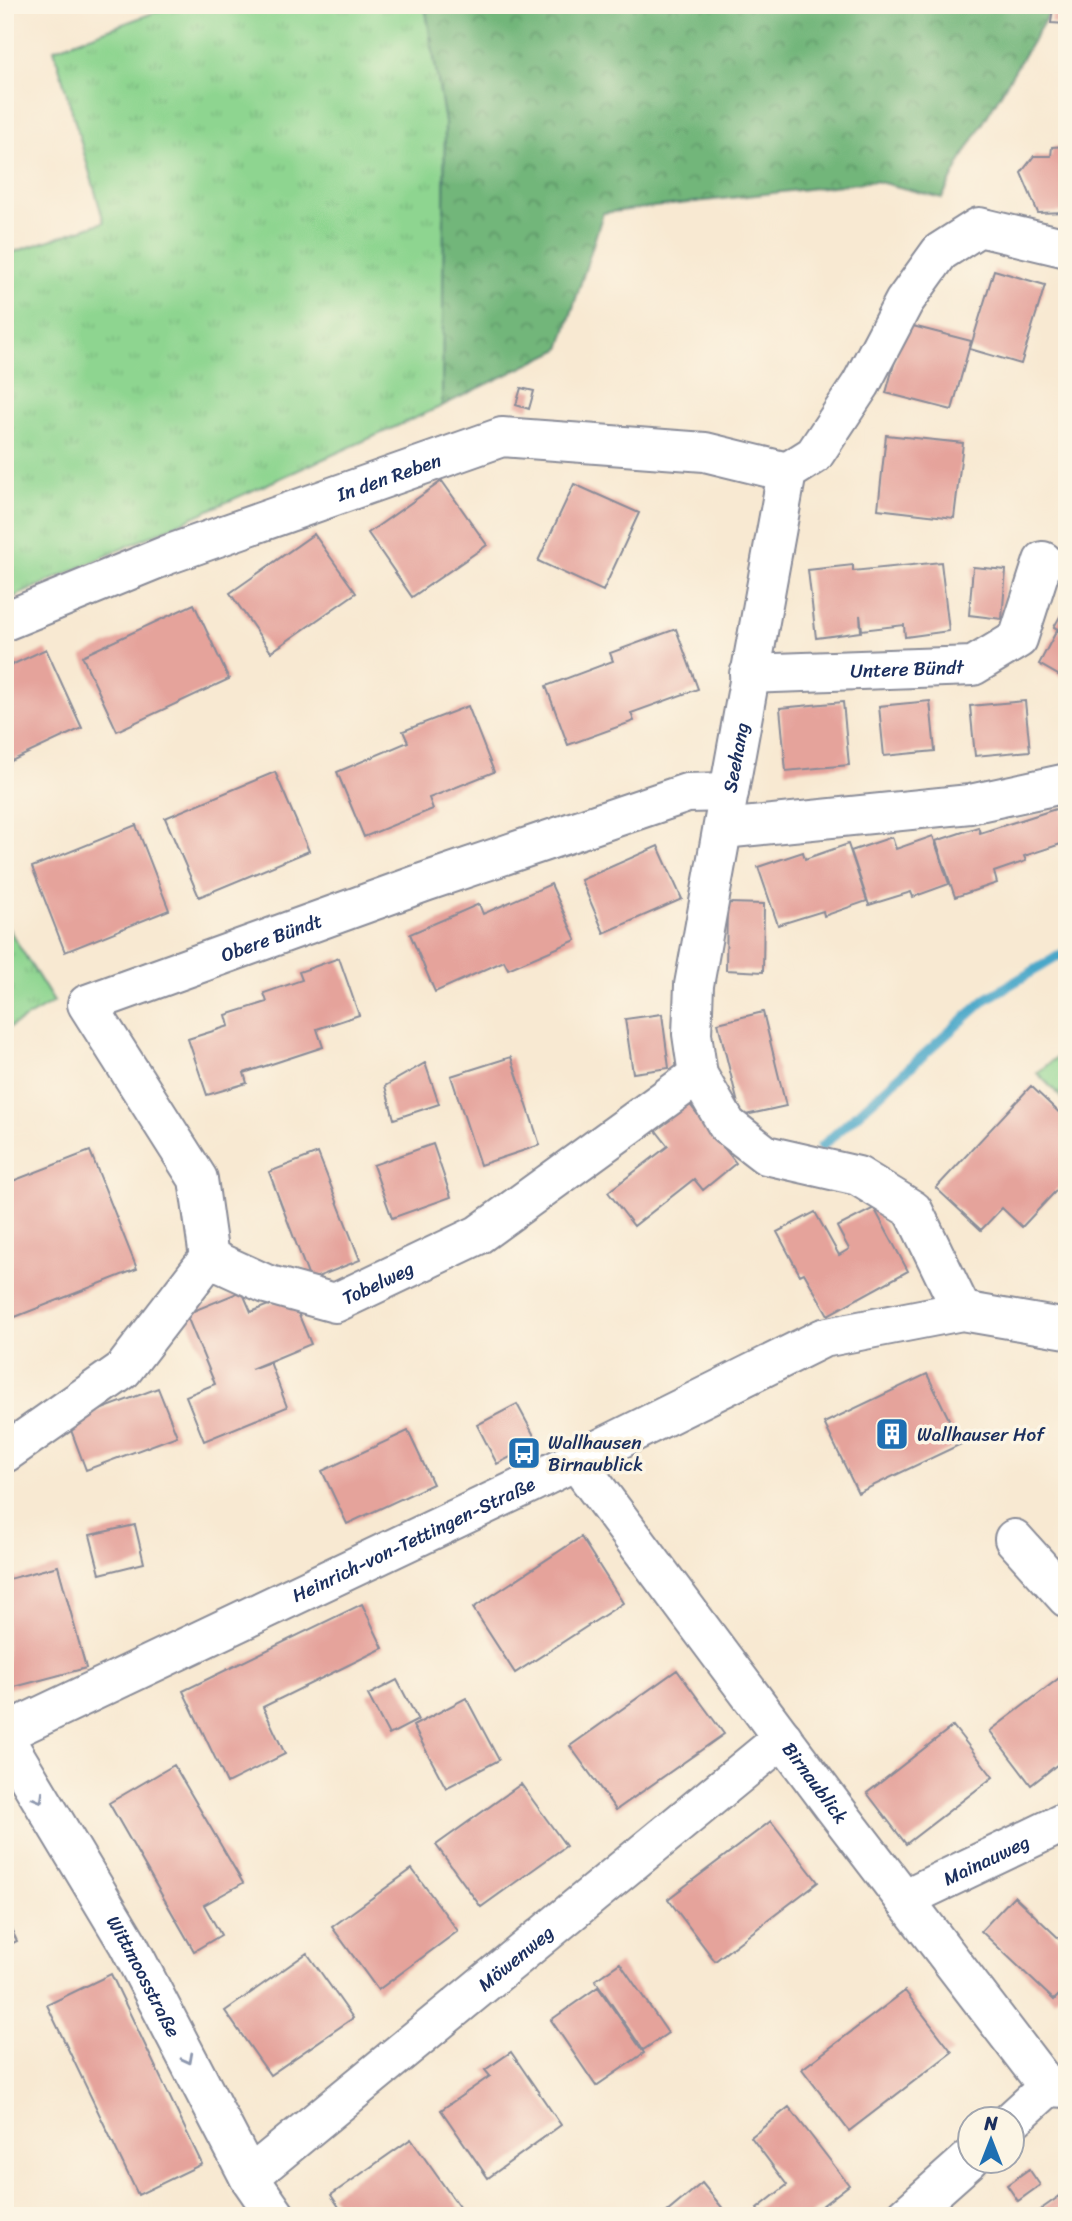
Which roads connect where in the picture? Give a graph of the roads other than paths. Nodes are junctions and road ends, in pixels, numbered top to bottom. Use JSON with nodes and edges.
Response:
{"nodes":[{"id":1,"x":1067,"y":248,"type":"edge"},
{"id":2,"x":787,"y":472,"type":"junction"},
{"id":3,"x":1043,"y":561,"type":"dead end"},
{"id":4,"x":5,"y":621,"type":"edge"},
{"id":5,"x":749,"y":674,"type":"junction"},
{"id":6,"x":1067,"y":783,"type":"edge"},
{"id":7,"x":726,"y":810,"type":"junction"},
{"id":8,"x":698,"y":1075,"type":"junction"},
{"id":9,"x":209,"y":1258,"type":"junction"},
{"id":10,"x":962,"y":1311,"type":"junction"},
{"id":11,"x":1067,"y":1329,"type":"edge"},
{"id":12,"x":5,"y":1453,"type":"edge"},
{"id":13,"x":576,"y":1461,"type":"junction"},
{"id":14,"x":1014,"y":1539,"type":"dead end"},
{"id":15,"x":1067,"y":1598,"type":"edge"},
{"id":16,"x":5,"y":1733,"type":"edge"},
{"id":17,"x":5,"y":1738,"type":"edge"},
{"id":18,"x":783,"y":1738,"type":"junction"},
{"id":19,"x":1067,"y":1821,"type":"edge"},
{"id":20,"x":904,"y":1899,"type":"junction"},
{"id":21,"x":1057,"y":2088,"type":"edge"},
{"id":22,"x":1026,"y":2111,"type":"edge"},
{"id":23,"x":956,"y":2175,"type":"edge"},
{"id":24,"x":249,"y":2177,"type":"junction"},
{"id":25,"x":923,"y":2210,"type":"edge"},
{"id":26,"x":276,"y":2216,"type":"edge"}],
"edges":[{"from":1,"to":2,"type":"street"},
{"from":2,"to":4,"type":"street","name":"In den Reben"},
{"from":2,"to":5,"type":"street","name":"Seehang"},
{"from":3,"to":5,"type":"street","name":"Untere Bündt"},
{"from":5,"to":7,"type":"street","name":"Seehang"},
{"from":6,"to":7,"type":"street"},
{"from":7,"to":8,"type":"street","name":"Seehang"},
{"from":7,"to":9,"type":"street","name":"Obere Bündt"},
{"from":8,"to":9,"type":"street","name":"Tobelweg"},
{"from":8,"to":10,"type":"street","name":"Seehang"},
{"from":9,"to":12,"type":"street"},
{"from":10,"to":11,"type":"street","name":"Heinrich-von-Tettingen-Straße"},
{"from":10,"to":13,"type":"street","name":"Heinrich-von-Tettingen-Straße"},
{"from":13,"to":16,"type":"street","name":"Heinrich-von-Tettingen-Straße"},
{"from":13,"to":18,"type":"street","name":"Birnaublick"},
{"from":14,"to":15,"type":"street"},
{"from":17,"to":24,"type":"street","name":"Wittmoosstraße","one_way":true},
{"from":18,"to":20,"type":"street","name":"Birnaublick"},
{"from":18,"to":24,"type":"street","name":"Möwenweg"},
{"from":19,"to":20,"type":"street","name":"Mainauweg"},
{"from":20,"to":21,"type":"street","name":"Birnaublick"},
{"from":21,"to":22,"type":"street"},
{"from":23,"to":25,"type":"street"},
{"from":24,"to":26,"type":"street","name":"Wittmoosstraße"}]}
